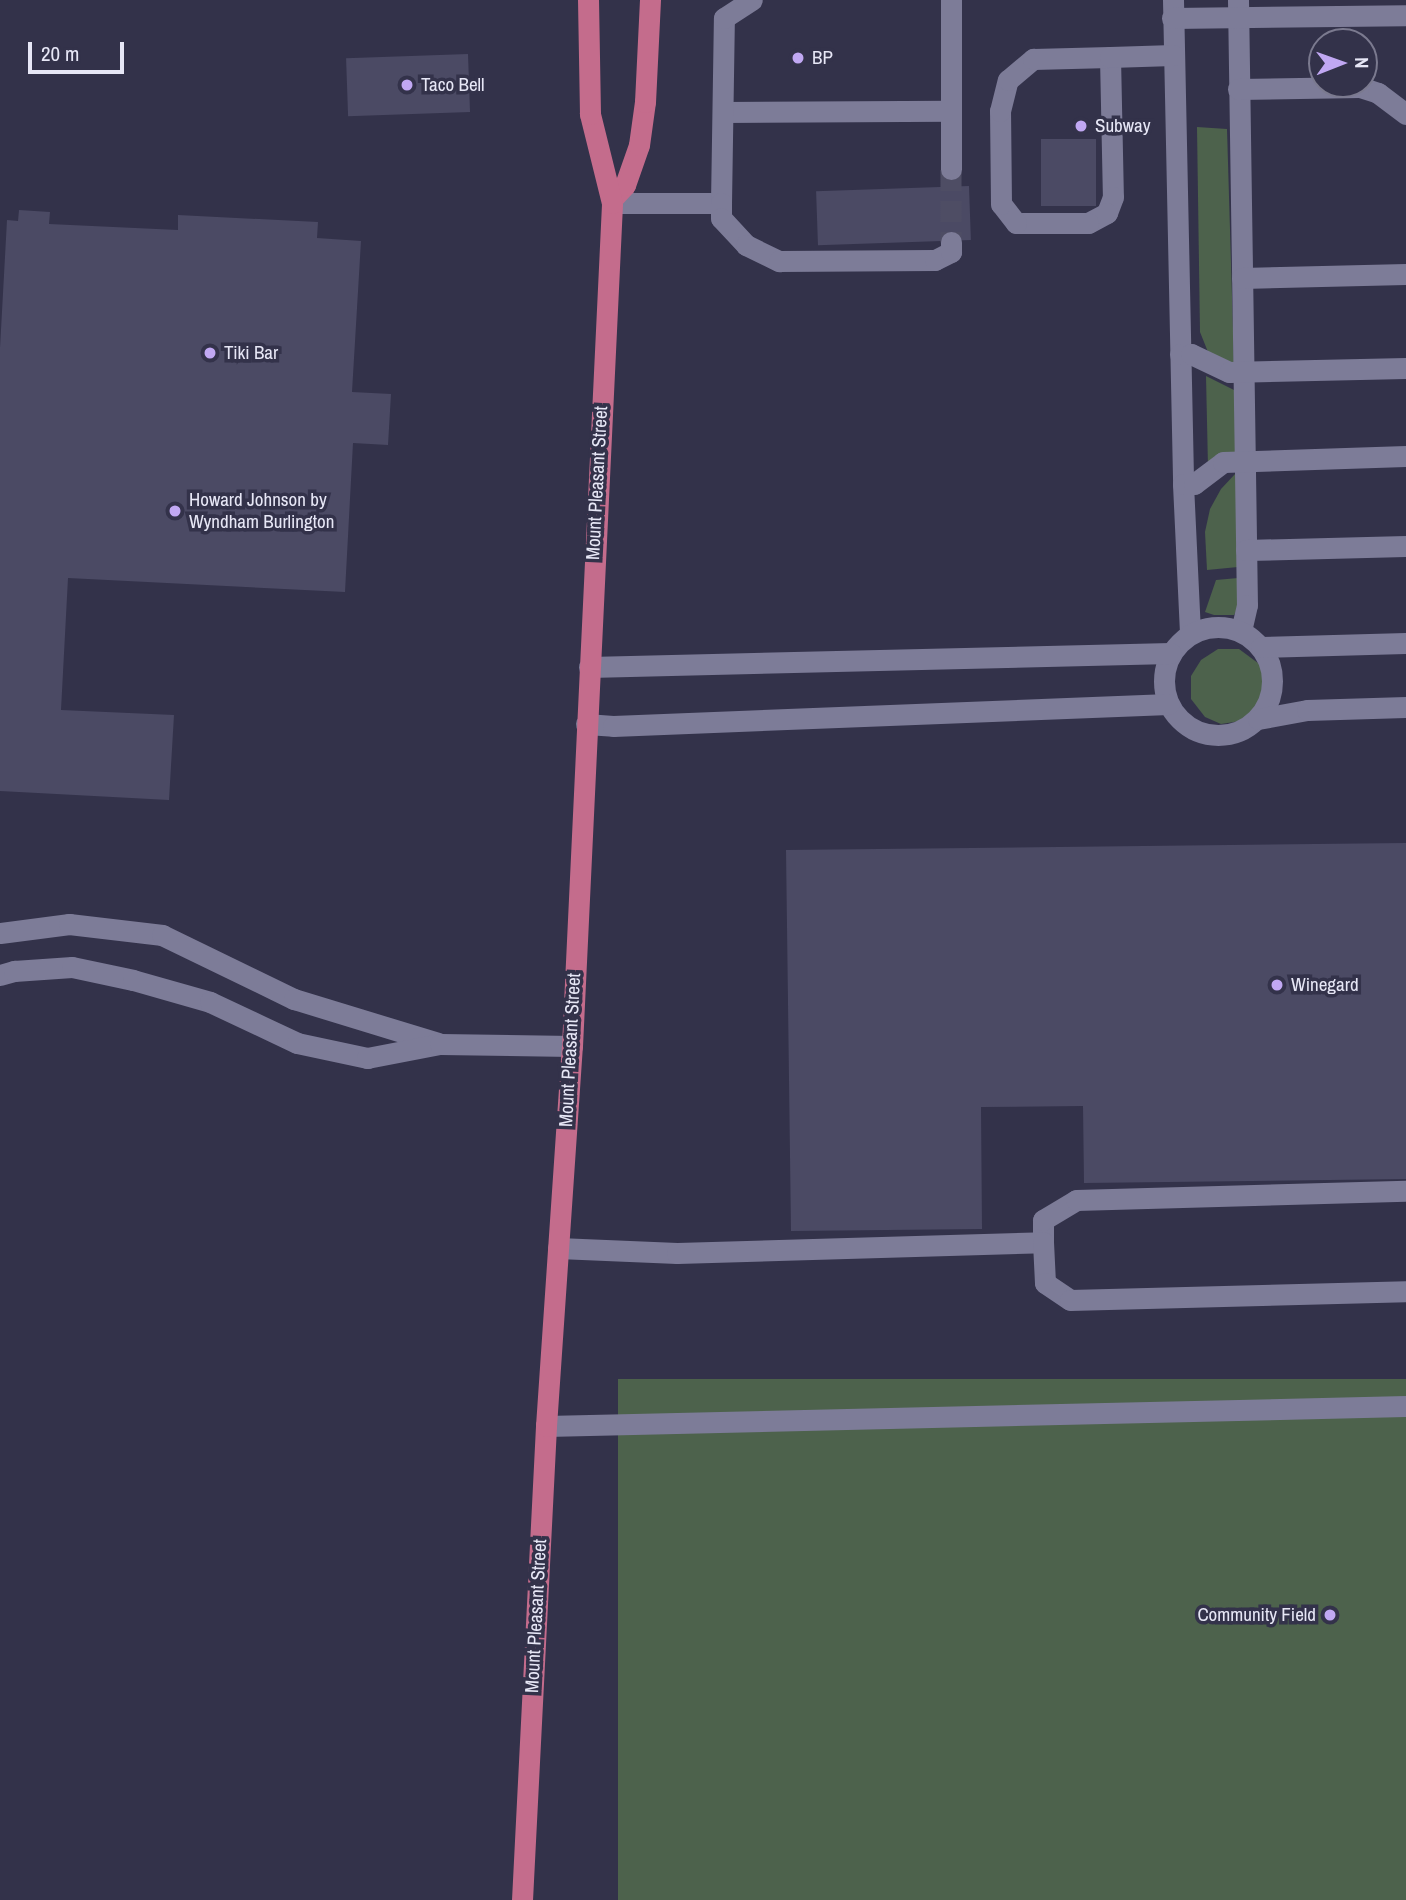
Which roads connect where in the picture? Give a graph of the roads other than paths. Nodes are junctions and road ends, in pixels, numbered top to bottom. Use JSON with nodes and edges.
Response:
{"nodes":[{"id":1,"x":588,"y":0,"type":"edge"},
{"id":2,"x":650,"y":0,"type":"edge"},
{"id":3,"x":752,"y":0,"type":"edge"},
{"id":4,"x":951,"y":0,"type":"edge"},
{"id":5,"x":1173,"y":9,"type":"edge"},
{"id":6,"x":1238,"y":9,"type":"edge"},
{"id":7,"x":1272,"y":9,"type":"edge"},
{"id":8,"x":1406,"y":15,"type":"edge"},
{"id":9,"x":1173,"y":55,"type":"junction"},
{"id":10,"x":1110,"y":57,"type":"junction"},
{"id":11,"x":1238,"y":89,"type":"junction"},
{"id":12,"x":951,"y":111,"type":"junction"},
{"id":13,"x":723,"y":112,"type":"junction"},
{"id":14,"x":1406,"y":114,"type":"edge"},
{"id":15,"x":951,"y":169,"type":"tunnel mouth"},
{"id":16,"x":612,"y":201,"type":"junction"},
{"id":17,"x":721,"y":203,"type":"junction"},
{"id":18,"x":951,"y":242,"type":"dead end"},
{"id":19,"x":1406,"y":274,"type":"edge"},
{"id":20,"x":1242,"y":278,"type":"junction"},
{"id":21,"x":1180,"y":354,"type":"junction"},
{"id":22,"x":1406,"y":368,"type":"edge"},
{"id":23,"x":1244,"y":372,"type":"junction"},
{"id":24,"x":1406,"y":456,"type":"edge"},
{"id":25,"x":1245,"y":461,"type":"junction"},
{"id":26,"x":1183,"y":484,"type":"junction"},
{"id":27,"x":1406,"y":546,"type":"edge"},
{"id":28,"x":1246,"y":550,"type":"junction"},
{"id":29,"x":1241,"y":631,"type":"junction"},
{"id":30,"x":1190,"y":634,"type":"junction"},
{"id":31,"x":1406,"y":643,"type":"edge"},
{"id":32,"x":1261,"y":647,"type":"junction"},
{"id":33,"x":1171,"y":653,"type":"junction"},
{"id":34,"x":589,"y":667,"type":"junction"},
{"id":35,"x":1168,"y":704,"type":"junction"},
{"id":36,"x":1406,"y":707,"type":"edge"},
{"id":37,"x":1258,"y":719,"type":"junction"},
{"id":38,"x":586,"y":724,"type":"junction"},
{"id":39,"x":0,"y":933,"type":"edge"},
{"id":40,"x":0,"y":975,"type":"edge"},
{"id":41,"x":440,"y":1044,"type":"junction"},
{"id":42,"x":572,"y":1046,"type":"junction"},
{"id":43,"x":1406,"y":1191,"type":"edge"},
{"id":44,"x":1043,"y":1242,"type":"junction"},
{"id":45,"x":558,"y":1248,"type":"junction"},
{"id":46,"x":1406,"y":1291,"type":"edge"},
{"id":47,"x":1406,"y":1406,"type":"edge"},
{"id":48,"x":546,"y":1426,"type":"junction"},
{"id":49,"x":522,"y":1900,"type":"edge"}],
"edges":[{"from":1,"to":16,"type":"main road","name":"Mount Pleasant Street"},
{"from":2,"to":16,"type":"main road","name":"Mount Pleasant Street"},
{"from":3,"to":13,"type":"street"},
{"from":4,"to":12,"type":"street"},
{"from":5,"to":6,"type":"street"},
{"from":5,"to":9,"type":"street"},
{"from":6,"to":7,"type":"street"},
{"from":6,"to":11,"type":"street"},
{"from":7,"to":8,"type":"street"},
{"from":9,"to":10,"type":"street"},
{"from":9,"to":21,"type":"street"},
{"from":10,"to":10,"type":"street"},
{"from":11,"to":14,"type":"street"},
{"from":11,"to":20,"type":"street"},
{"from":12,"to":13,"type":"street"},
{"from":12,"to":15,"type":"street"},
{"from":13,"to":17,"type":"street"},
{"from":16,"to":17,"type":"street"},
{"from":16,"to":34,"type":"main road","name":"Mount Pleasant Street"},
{"from":17,"to":18,"type":"street"},
{"from":19,"to":20,"type":"street"},
{"from":20,"to":23,"type":"street"},
{"from":21,"to":23,"type":"street"},
{"from":21,"to":26,"type":"street"},
{"from":22,"to":23,"type":"street"},
{"from":23,"to":25,"type":"street"},
{"from":24,"to":25,"type":"street"},
{"from":25,"to":26,"type":"street"},
{"from":25,"to":28,"type":"street"},
{"from":26,"to":30,"type":"street"},
{"from":27,"to":28,"type":"street"},
{"from":28,"to":29,"type":"street"},
{"from":29,"to":30,"type":"street"},
{"from":29,"to":32,"type":"street"},
{"from":30,"to":33,"type":"street"},
{"from":31,"to":32,"type":"street"},
{"from":32,"to":37,"type":"street"},
{"from":33,"to":34,"type":"street"},
{"from":33,"to":35,"type":"street"},
{"from":34,"to":38,"type":"main road","name":"Mount Pleasant Street"},
{"from":35,"to":37,"type":"street"},
{"from":35,"to":38,"type":"street"},
{"from":36,"to":37,"type":"street"},
{"from":38,"to":42,"type":"main road","name":"Mount Pleasant Street"},
{"from":39,"to":41,"type":"street"},
{"from":40,"to":41,"type":"street"},
{"from":41,"to":42,"type":"street"},
{"from":42,"to":45,"type":"main road","name":"Mount Pleasant Street"},
{"from":43,"to":44,"type":"street"},
{"from":44,"to":45,"type":"street"},
{"from":44,"to":46,"type":"street"},
{"from":45,"to":48,"type":"main road","name":"Mount Pleasant Street"},
{"from":47,"to":48,"type":"street"},
{"from":48,"to":49,"type":"main road","name":"Mount Pleasant Street"}]}
